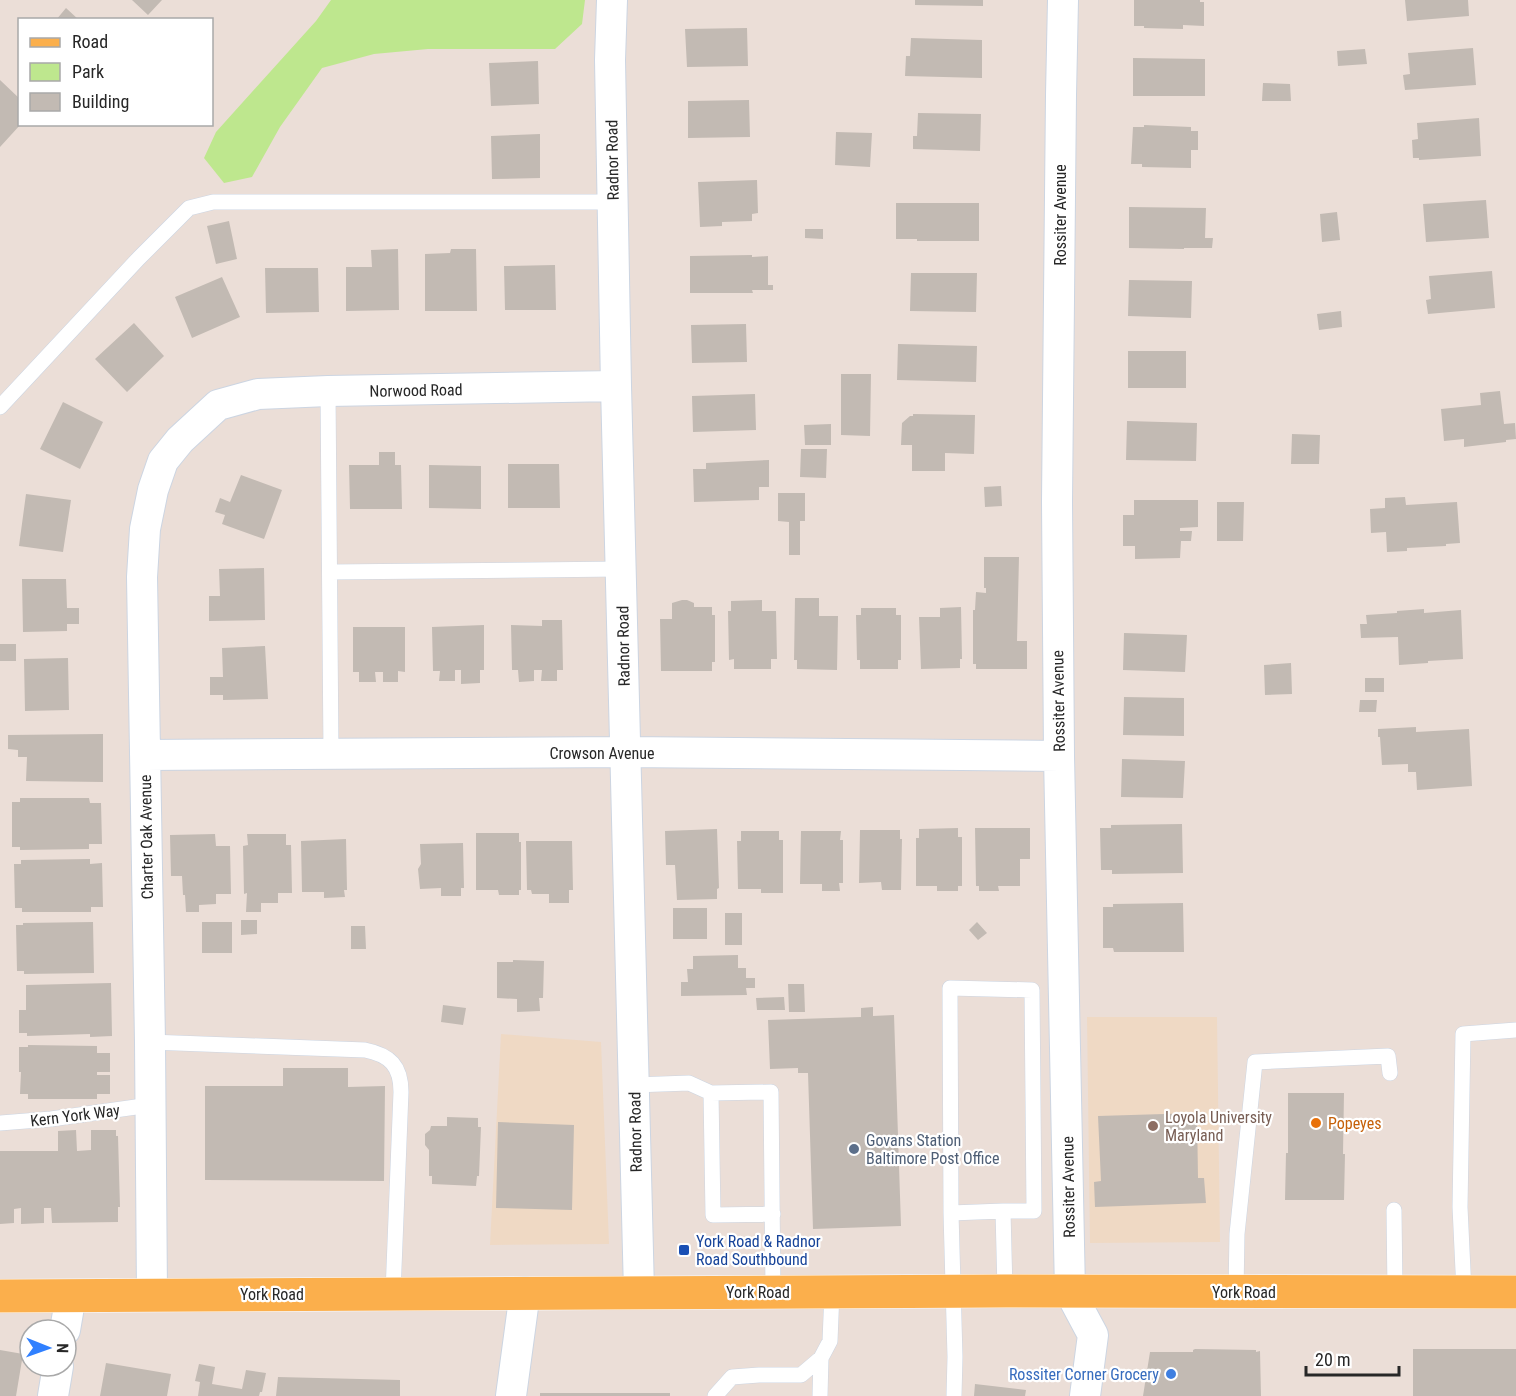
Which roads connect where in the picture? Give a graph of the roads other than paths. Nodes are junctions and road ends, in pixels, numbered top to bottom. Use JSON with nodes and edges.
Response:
{"nodes":[{"id":1,"x":612,"y":0,"type":"edge"},
{"id":2,"x":1063,"y":0,"type":"edge"},
{"id":3,"x":613,"y":202,"type":"junction"},
{"id":4,"x":616,"y":386,"type":"junction"},
{"id":5,"x":328,"y":391,"type":"junction"},
{"id":6,"x":218,"y":405,"type":"joint"},
{"id":7,"x":0,"y":407,"type":"edge"},
{"id":8,"x":621,"y":569,"type":"junction"},
{"id":9,"x":330,"y":572,"type":"junction"},
{"id":10,"x":625,"y":752,"type":"junction"},
{"id":11,"x":331,"y":754,"type":"junction"},
{"id":12,"x":145,"y":755,"type":"junction"},
{"id":13,"x":1059,"y":756,"type":"junction"},
{"id":14,"x":1516,"y":1030,"type":"edge"},
{"id":15,"x":150,"y":1042,"type":"junction"},
{"id":16,"x":1390,"y":1073,"type":"dead end"},
{"id":17,"x":634,"y":1085,"type":"junction"},
{"id":18,"x":711,"y":1093,"type":"junction"},
{"id":19,"x":150,"y":1105,"type":"junction"},
{"id":20,"x":0,"y":1123,"type":"edge"},
{"id":21,"x":1394,"y":1210,"type":"dead end"},
{"id":22,"x":1003,"y":1211,"type":"junction"},
{"id":23,"x":951,"y":1213,"type":"junction"},
{"id":24,"x":773,"y":1214,"type":"junction"},
{"id":25,"x":1005,"y":1291,"type":"junction"},
{"id":26,"x":525,"y":1292,"type":"junction"},
{"id":27,"x":639,"y":1292,"type":"junction"},
{"id":28,"x":773,"y":1292,"type":"junction"},
{"id":29,"x":832,"y":1292,"type":"junction"},
{"id":30,"x":952,"y":1292,"type":"junction"},
{"id":31,"x":1070,"y":1292,"type":"junction"},
{"id":32,"x":1236,"y":1292,"type":"junction"},
{"id":33,"x":1395,"y":1292,"type":"junction"},
{"id":34,"x":1464,"y":1292,"type":"junction"},
{"id":35,"x":1516,"y":1292,"type":"edge"},
{"id":36,"x":393,"y":1293,"type":"junction"},
{"id":37,"x":71,"y":1295,"type":"junction"},
{"id":38,"x":152,"y":1295,"type":"junction"},
{"id":39,"x":0,"y":1296,"type":"edge"},
{"id":40,"x":67,"y":1318,"type":"edge"},
{"id":41,"x":821,"y":1358,"type":"junction"},
{"id":42,"x":56,"y":1378,"type":"edge"},
{"id":43,"x":53,"y":1396,"type":"edge"},
{"id":44,"x":511,"y":1396,"type":"edge"},
{"id":45,"x":716,"y":1396,"type":"edge"},
{"id":46,"x":820,"y":1396,"type":"edge"},
{"id":47,"x":954,"y":1396,"type":"edge"},
{"id":48,"x":1085,"y":1396,"type":"edge"}],
"edges":[{"from":1,"to":3,"type":"street","name":"Radnor Road"},
{"from":2,"to":13,"type":"street","name":"Rossiter Avenue"},
{"from":3,"to":4,"type":"street","name":"Radnor Road"},
{"from":3,"to":7,"type":"lane"},
{"from":4,"to":5,"type":"street","name":"Norwood Road"},
{"from":4,"to":8,"type":"street","name":"Radnor Road"},
{"from":5,"to":6,"type":"street","name":"Norwood Road"},
{"from":5,"to":9,"type":"lane"},
{"from":6,"to":12,"type":"street","name":"Charter Oak Avenue"},
{"from":8,"to":9,"type":"lane"},
{"from":8,"to":10,"type":"street","name":"Radnor Road"},
{"from":9,"to":11,"type":"lane"},
{"from":10,"to":11,"type":"street","name":"Crowson Avenue"},
{"from":10,"to":13,"type":"street","name":"Crowson Avenue"},
{"from":10,"to":17,"type":"street","name":"Radnor Road"},
{"from":11,"to":12,"type":"street","name":"Crowson Avenue"},
{"from":12,"to":15,"type":"street","name":"Charter Oak Avenue"},
{"from":13,"to":31,"type":"street","name":"Rossiter Avenue"},
{"from":14,"to":34,"type":"lane"},
{"from":15,"to":19,"type":"street","name":"Charter Oak Avenue"},
{"from":15,"to":36,"type":"lane"},
{"from":16,"to":32,"type":"lane"},
{"from":17,"to":18,"type":"lane"},
{"from":17,"to":27,"type":"street","name":"Radnor Road"},
{"from":18,"to":24,"type":"lane"},
{"from":18,"to":24,"type":"lane"},
{"from":19,"to":20,"type":"lane","name":"Kern York Way"},
{"from":19,"to":38,"type":"street","name":"Charter Oak Avenue"},
{"from":21,"to":33,"type":"lane"},
{"from":22,"to":23,"type":"lane"},
{"from":22,"to":23,"type":"lane"},
{"from":22,"to":25,"type":"lane"},
{"from":23,"to":30,"type":"lane"},
{"from":24,"to":28,"type":"lane"},
{"from":25,"to":30,"type":"main road","name":"York Road"},
{"from":25,"to":31,"type":"main road","name":"York Road"},
{"from":26,"to":27,"type":"main road","name":"York Road"},
{"from":26,"to":36,"type":"main road","name":"York Road"},
{"from":26,"to":44,"type":"street"},
{"from":27,"to":28,"type":"main road","name":"York Road"},
{"from":28,"to":29,"type":"main road","name":"York Road"},
{"from":29,"to":30,"type":"main road","name":"York Road"},
{"from":29,"to":41,"type":"lane"},
{"from":30,"to":47,"type":"lane"},
{"from":31,"to":32,"type":"main road","name":"York Road"},
{"from":31,"to":48,"type":"street","name":"Rossiter Avenue"},
{"from":32,"to":33,"type":"main road","name":"York Road"},
{"from":33,"to":34,"type":"main road","name":"York Road"},
{"from":34,"to":35,"type":"main road","name":"York Road"},
{"from":36,"to":38,"type":"main road","name":"York Road"},
{"from":37,"to":38,"type":"main road","name":"York Road"},
{"from":37,"to":39,"type":"main road","name":"York Road"},
{"from":37,"to":40,"type":"street"},
{"from":41,"to":45,"type":"lane"},
{"from":41,"to":46,"type":"lane"},
{"from":42,"to":43,"type":"street"}]}
